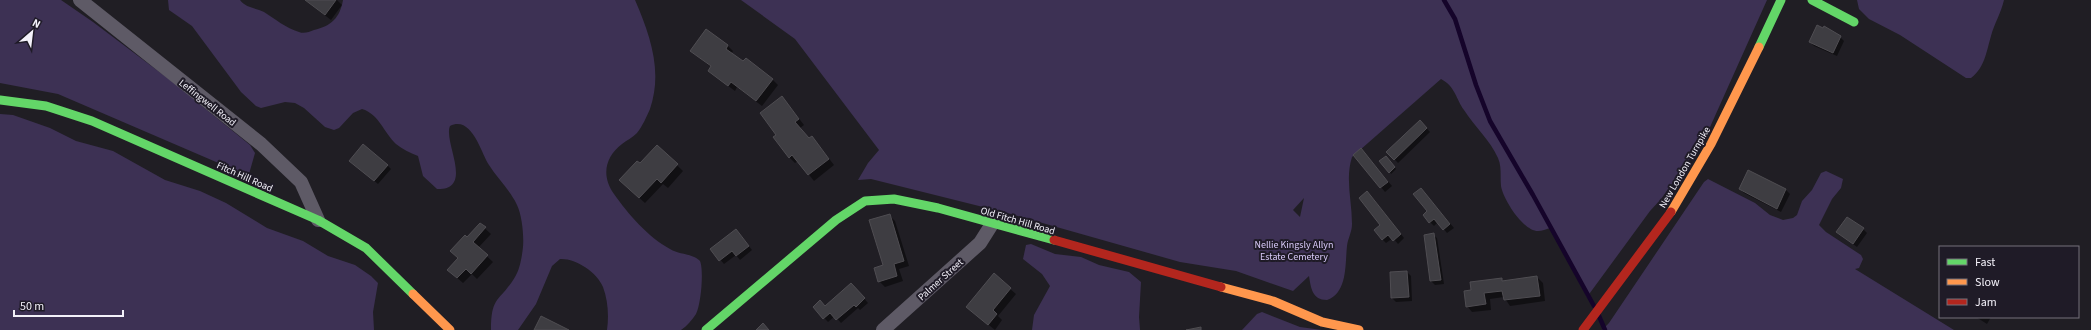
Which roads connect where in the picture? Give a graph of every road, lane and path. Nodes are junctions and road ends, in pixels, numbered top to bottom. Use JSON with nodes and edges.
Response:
{"nodes":[{"id":1,"x":80,"y":0,"type":"edge"},
{"id":2,"x":1781,"y":0,"type":"edge"},
{"id":3,"x":1812,"y":0,"type":"edge"},
{"id":4,"x":1854,"y":22,"type":"dead end"},
{"id":5,"x":0,"y":100,"type":"edge"},
{"id":6,"x":318,"y":220,"type":"junction"},
{"id":7,"x":992,"y":224,"type":"junction"},
{"id":8,"x":1585,"y":328,"type":"edge"},
{"id":9,"x":450,"y":330,"type":"edge"},
{"id":10,"x":706,"y":330,"type":"edge"},
{"id":11,"x":883,"y":330,"type":"edge"},
{"id":12,"x":1359,"y":330,"type":"edge"}],
"edges":[{"from":1,"to":6,"type":"street","name":"Leffingwell Road"},
{"from":2,"to":8,"type":"street","name":"New London Turnpike"},
{"from":3,"to":4,"type":"street"},
{"from":5,"to":6,"type":"street","name":"Fitch Hill Road"},
{"from":6,"to":9,"type":"street","name":"Fitch Hill Road"},
{"from":7,"to":10,"type":"street","name":"Old Fitch Hill Road"},
{"from":7,"to":11,"type":"street","name":"Palmer Street"},
{"from":7,"to":12,"type":"street","name":"Old Fitch Hill Road"}]}
